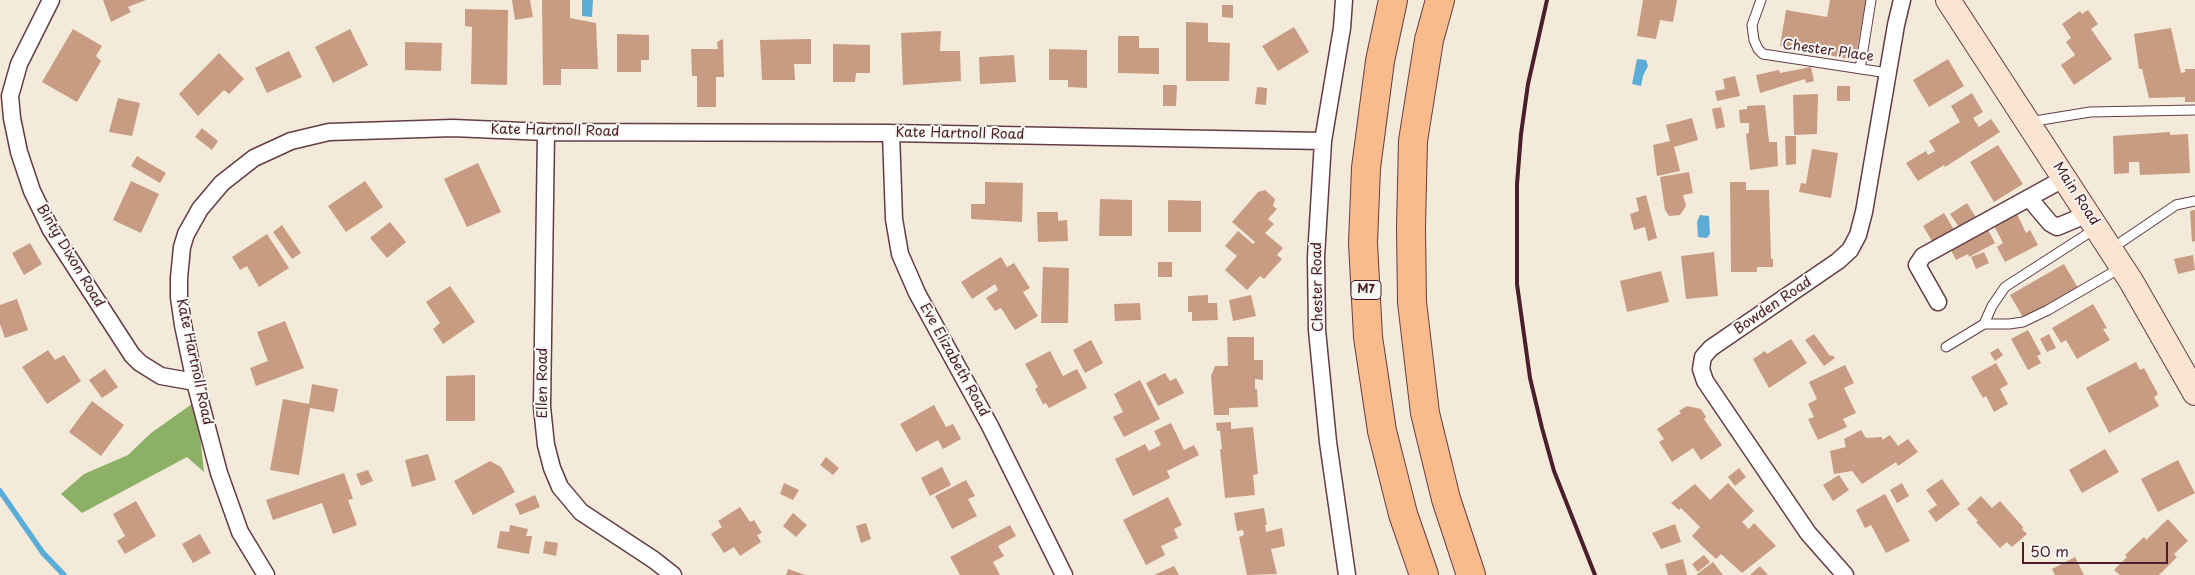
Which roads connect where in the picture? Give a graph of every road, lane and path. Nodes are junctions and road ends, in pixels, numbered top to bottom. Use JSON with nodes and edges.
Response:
{"nodes":[{"id":1,"x":51,"y":0,"type":"edge"},
{"id":2,"x":1344,"y":0,"type":"edge"},
{"id":3,"x":1393,"y":0,"type":"edge"},
{"id":4,"x":1440,"y":0,"type":"edge"},
{"id":5,"x":1761,"y":0,"type":"edge"},
{"id":6,"x":1871,"y":0,"type":"edge"},
{"id":7,"x":1902,"y":0,"type":"edge"},
{"id":8,"x":1948,"y":0,"type":"edge"},
{"id":9,"x":1860,"y":69,"type":"junction"},
{"id":10,"x":1888,"y":73,"type":"junction"},
{"id":11,"x":2195,"y":110,"type":"edge"},
{"id":12,"x":2029,"y":122,"type":"junction"},
{"id":13,"x":546,"y":132,"type":"junction"},
{"id":14,"x":891,"y":133,"type":"junction"},
{"id":15,"x":1322,"y":142,"type":"junction"},
{"id":16,"x":2065,"y":178,"type":"junction"},
{"id":17,"x":2029,"y":198,"type":"junction"},
{"id":18,"x":2195,"y":201,"type":"edge"},
{"id":19,"x":2093,"y":221,"type":"junction"},
{"id":20,"x":2116,"y":258,"type":"junction"},
{"id":21,"x":1938,"y":302,"type":"dead end"},
{"id":22,"x":1984,"y":324,"type":"junction"},
{"id":23,"x":1946,"y":347,"type":"dead end"},
{"id":24,"x":195,"y":382,"type":"junction"},
{"id":25,"x":2195,"y":393,"type":"edge"},
{"id":26,"x":266,"y":575,"type":"edge"},
{"id":27,"x":673,"y":575,"type":"edge"},
{"id":28,"x":1064,"y":575,"type":"edge"},
{"id":29,"x":1347,"y":575,"type":"edge"},
{"id":30,"x":1424,"y":575,"type":"edge"},
{"id":31,"x":1470,"y":575,"type":"edge"},
{"id":32,"x":1846,"y":575,"type":"edge"}],
"edges":[{"from":1,"to":24,"type":"street","name":"Binty Dixon Road"},
{"from":2,"to":15,"type":"street","name":"Chester Road"},
{"from":3,"to":30,"type":"highway","number":"M7"},
{"from":4,"to":31,"type":"highway"},
{"from":5,"to":9,"type":"lane","name":"Chester Place"},
{"from":6,"to":9,"type":"lane"},
{"from":7,"to":10,"type":"street","name":"Bowden Road"},
{"from":8,"to":12,"type":"main road","name":"Main Road"},
{"from":9,"to":10,"type":"lane","name":"Chester Place"},
{"from":10,"to":32,"type":"street","name":"Bowden Road"},
{"from":11,"to":12,"type":"lane"},
{"from":12,"to":16,"type":"main road","name":"Main Road"},
{"from":13,"to":14,"type":"street","name":"Kate Hartnoll Road"},
{"from":13,"to":24,"type":"street","name":"Kate Hartnoll Road"},
{"from":13,"to":27,"type":"street","name":"Ellen Road"},
{"from":14,"to":15,"type":"street","name":"Kate Hartnoll Road"},
{"from":14,"to":28,"type":"street","name":"Eve Elizabeth Road"},
{"from":15,"to":29,"type":"street","name":"Chester Road"},
{"from":16,"to":17,"type":"street"},
{"from":16,"to":19,"type":"main road","name":"Main Road"},
{"from":17,"to":19,"type":"street"},
{"from":17,"to":21,"type":"street"},
{"from":18,"to":20,"type":"lane"},
{"from":19,"to":20,"type":"main road","name":"Main Road"},
{"from":19,"to":22,"type":"lane"},
{"from":20,"to":22,"type":"lane"},
{"from":20,"to":25,"type":"main road","name":"Main Road"},
{"from":22,"to":23,"type":"lane"},
{"from":24,"to":26,"type":"street","name":"Kate Hartnoll Road"}]}
